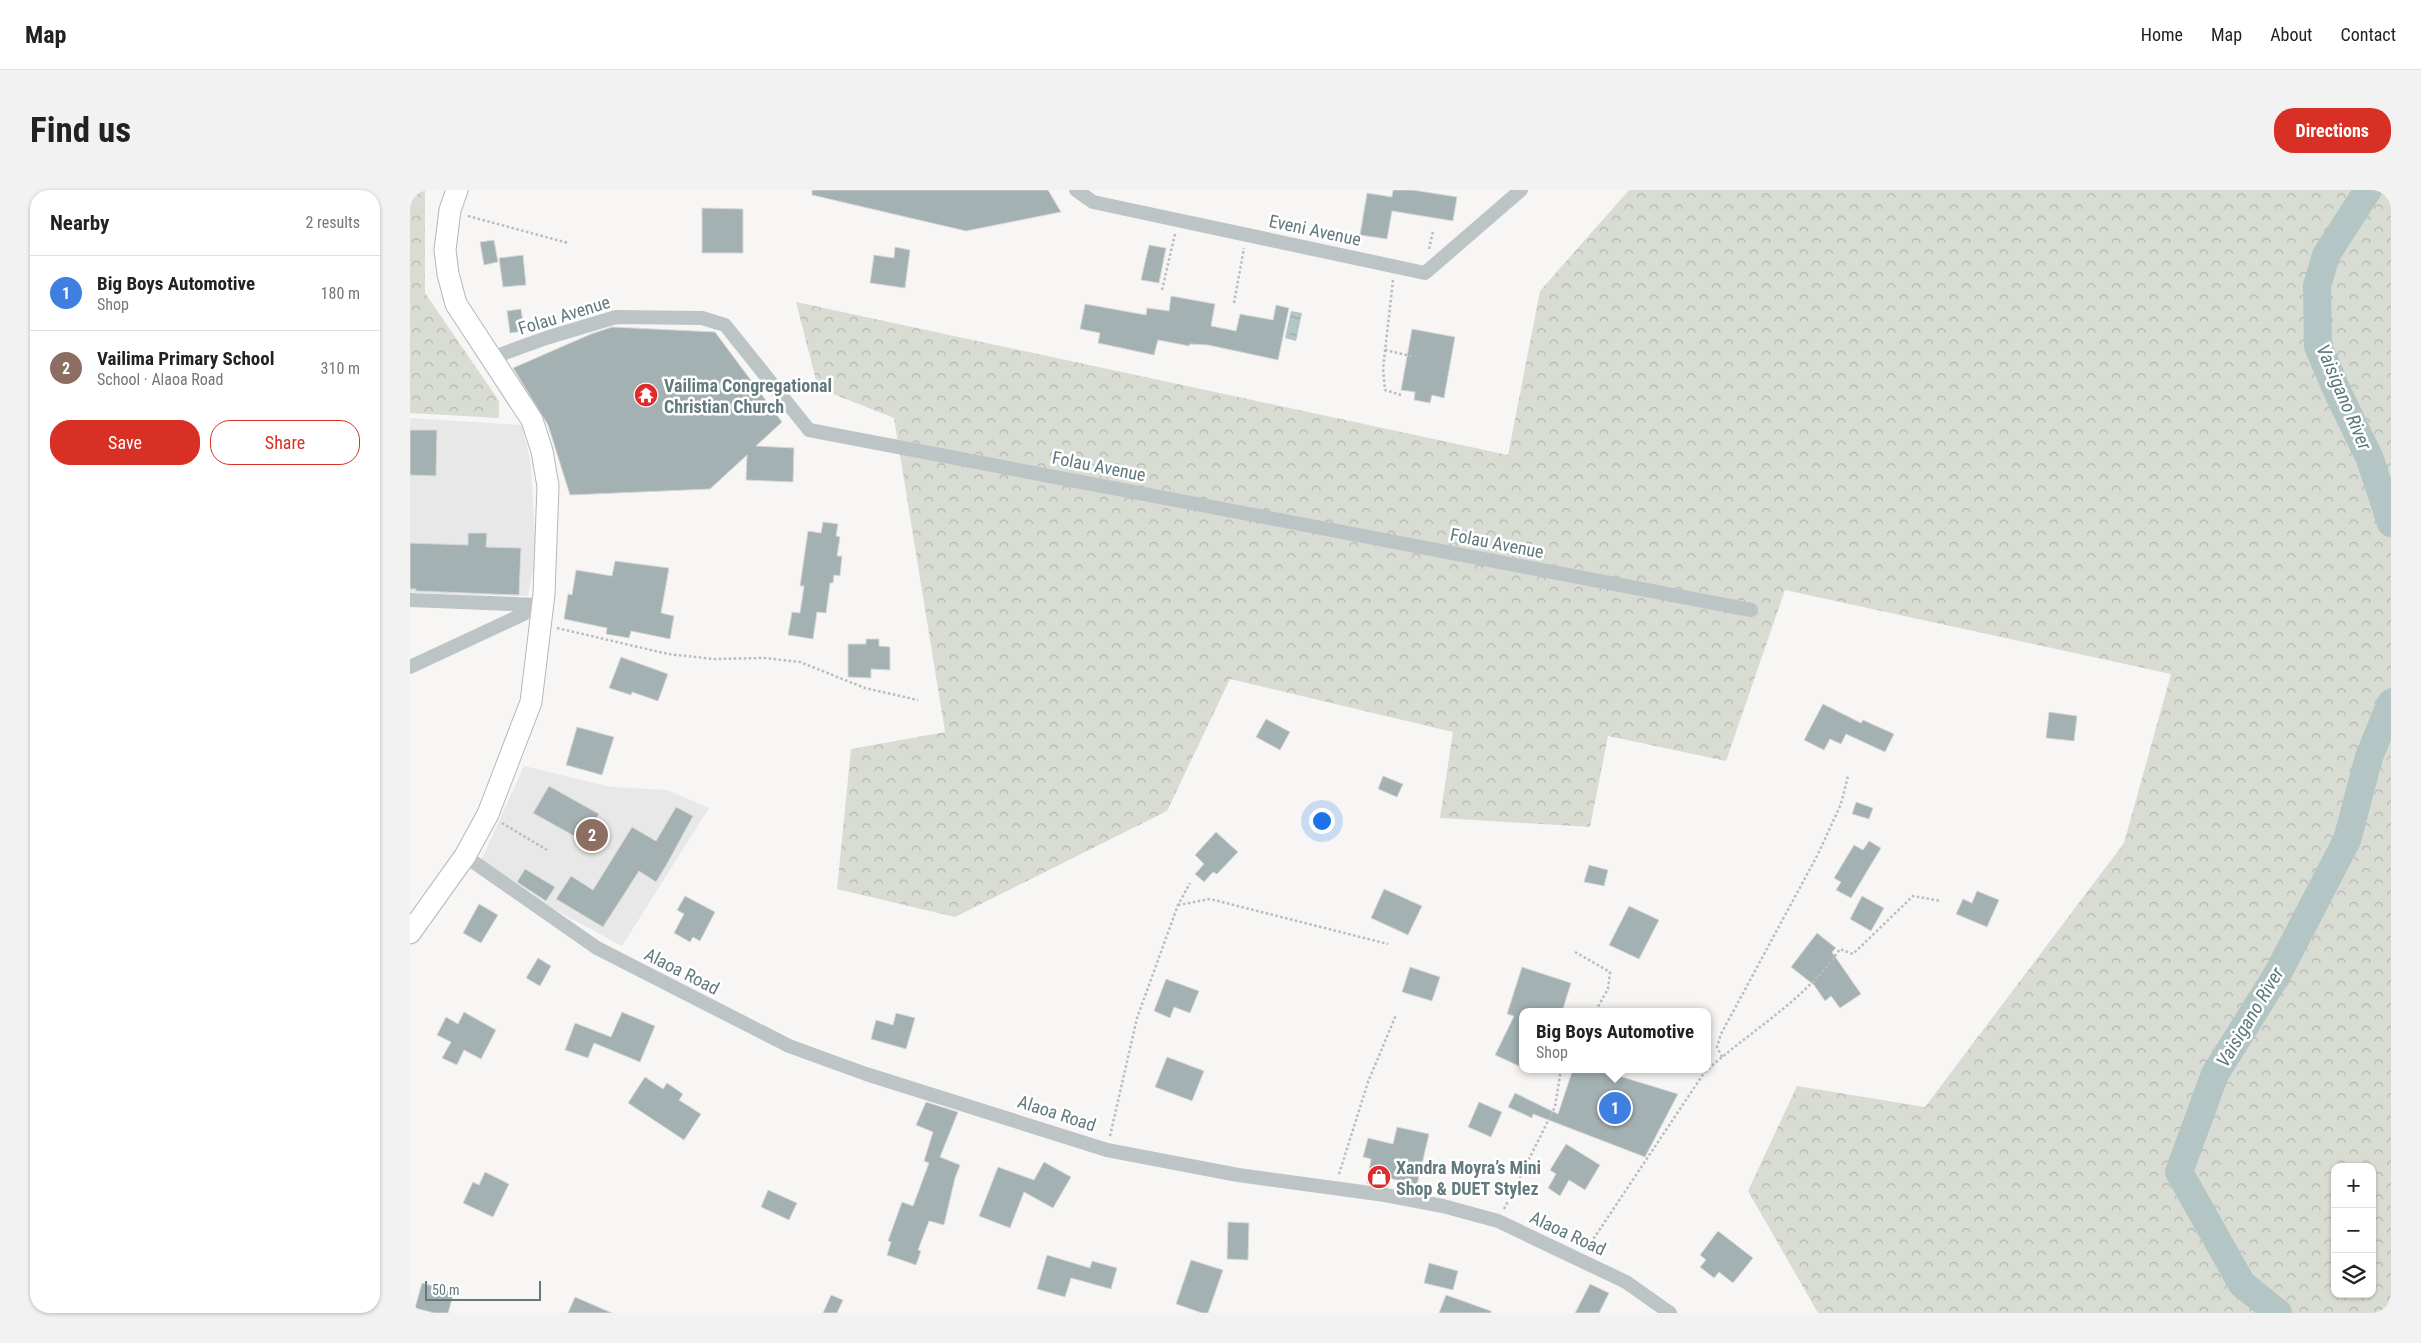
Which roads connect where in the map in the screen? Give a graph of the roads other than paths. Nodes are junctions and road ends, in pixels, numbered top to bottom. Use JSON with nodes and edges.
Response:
{"nodes":[{"id":1,"x":457,"y":190,"type":"edge"},
{"id":2,"x":1076,"y":190,"type":"edge"},
{"id":3,"x":1521,"y":190,"type":"edge"},
{"id":4,"x":491,"y":358,"type":"junction"},
{"id":5,"x":410,"y":600,"type":"edge"},
{"id":6,"x":1751,"y":610,"type":"dead end"},
{"id":7,"x":542,"y":615,"type":"junction"},
{"id":8,"x":410,"y":667,"type":"edge"},
{"id":9,"x":465,"y":856,"type":"junction"},
{"id":10,"x":410,"y":933,"type":"edge"},
{"id":11,"x":1670,"y":1313,"type":"edge"}],
"edges":[{"from":1,"to":4,"type":"main road"},
{"from":2,"to":3,"type":"street","name":"Eveni Avenue"},
{"from":4,"to":6,"type":"street","name":"Folau Avenue"},
{"from":4,"to":7,"type":"main road"},
{"from":5,"to":7,"type":"street"},
{"from":7,"to":8,"type":"street"},
{"from":7,"to":9,"type":"main road"},
{"from":9,"to":10,"type":"main road"},
{"from":9,"to":11,"type":"street","name":"Alaoa Road"}]}
